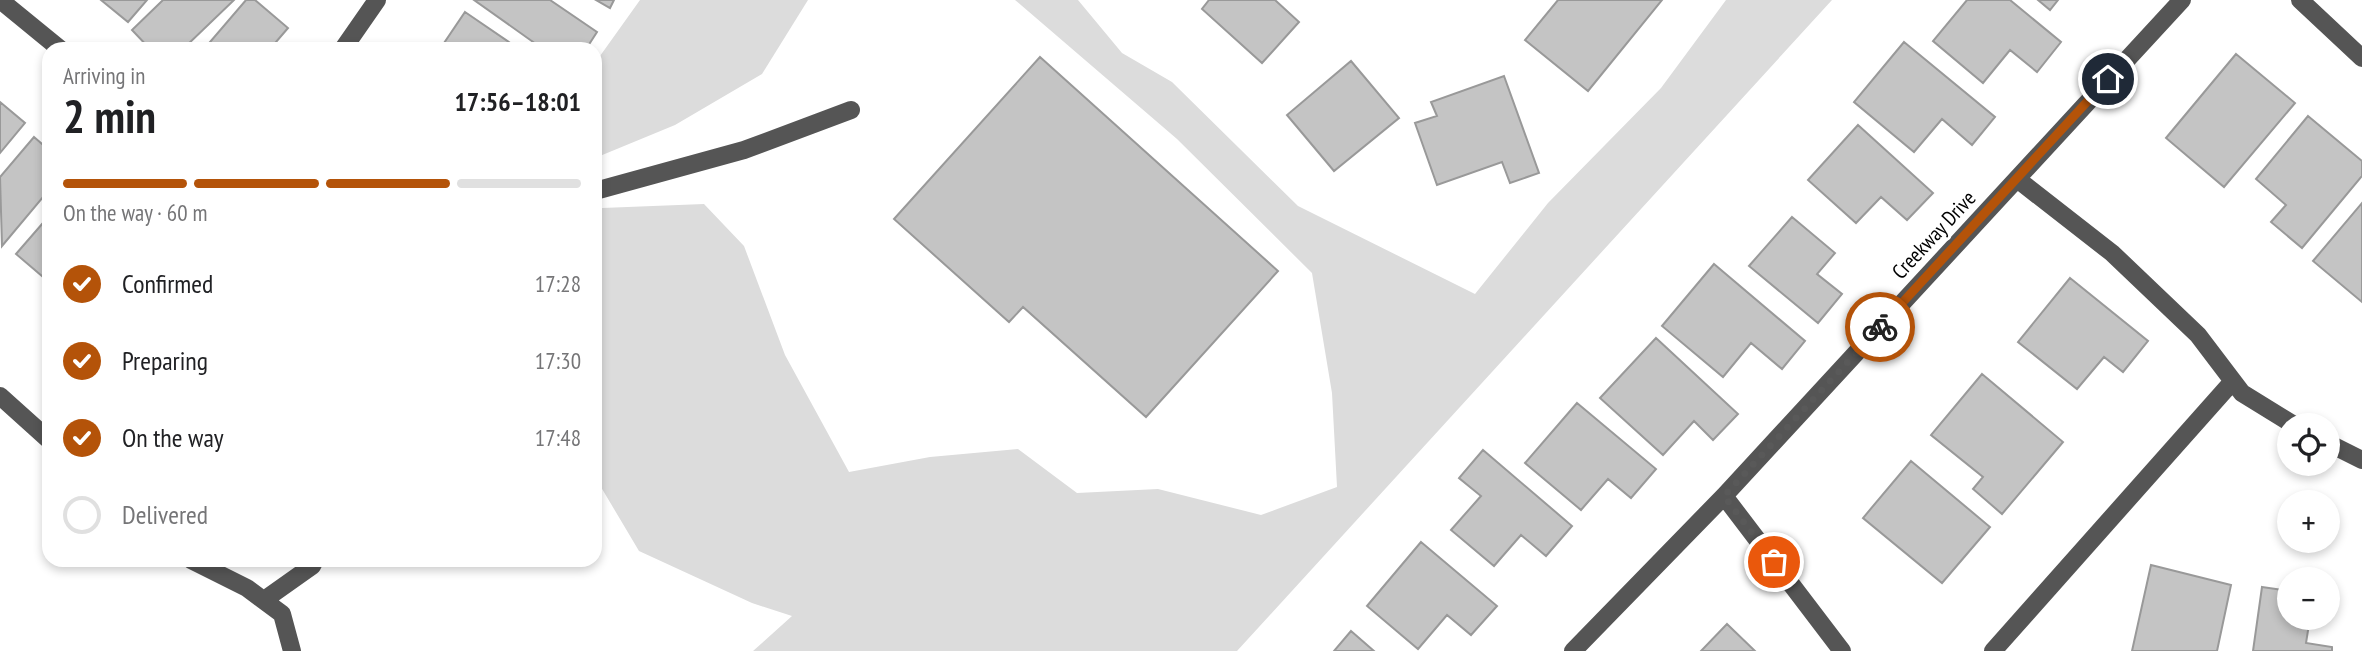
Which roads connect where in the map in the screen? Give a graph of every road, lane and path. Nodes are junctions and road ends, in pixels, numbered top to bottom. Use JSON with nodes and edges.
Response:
{"nodes":[{"id":1,"x":0,"y":0,"type":"edge"},
{"id":2,"x":377,"y":0,"type":"edge"},
{"id":3,"x":2182,"y":0,"type":"edge"},
{"id":4,"x":2300,"y":0,"type":"edge"},
{"id":5,"x":51,"y":42,"type":"edge"},
{"id":6,"x":348,"y":42,"type":"edge"},
{"id":7,"x":2362,"y":58,"type":"edge"},
{"id":8,"x":851,"y":110,"type":"dead end"},
{"id":9,"x":2017,"y":178,"type":"junction"},
{"id":10,"x":602,"y":189,"type":"edge"},
{"id":11,"x":2233,"y":381,"type":"junction"},
{"id":12,"x":0,"y":396,"type":"edge"},
{"id":13,"x":2277,"y":415,"type":"edge"},
{"id":14,"x":42,"y":434,"type":"edge"},
{"id":15,"x":2340,"y":449,"type":"edge"},
{"id":16,"x":2362,"y":460,"type":"edge"},
{"id":17,"x":1724,"y":496,"type":"junction"},
{"id":18,"x":205,"y":567,"type":"edge"},
{"id":19,"x":311,"y":567,"type":"edge"},
{"id":20,"x":264,"y":600,"type":"junction"},
{"id":21,"x":292,"y":651,"type":"edge"},
{"id":22,"x":1573,"y":651,"type":"edge"},
{"id":23,"x":1842,"y":651,"type":"edge"},
{"id":24,"x":1993,"y":651,"type":"edge"}],
"edges":[{"from":1,"to":5,"type":"street"},
{"from":2,"to":6,"type":"street"},
{"from":3,"to":9,"type":"street","name":"Creekway Drive"},
{"from":4,"to":7,"type":"street"},
{"from":8,"to":10,"type":"street"},
{"from":9,"to":11,"type":"street"},
{"from":9,"to":17,"type":"street","name":"Creekway Drive"},
{"from":11,"to":13,"type":"street"},
{"from":11,"to":24,"type":"street"},
{"from":12,"to":14,"type":"street"},
{"from":15,"to":16,"type":"street"},
{"from":17,"to":22,"type":"street","name":"Creekway Drive"},
{"from":17,"to":23,"type":"street"},
{"from":18,"to":20,"type":"street"},
{"from":19,"to":20,"type":"street"},
{"from":20,"to":21,"type":"street"}]}
